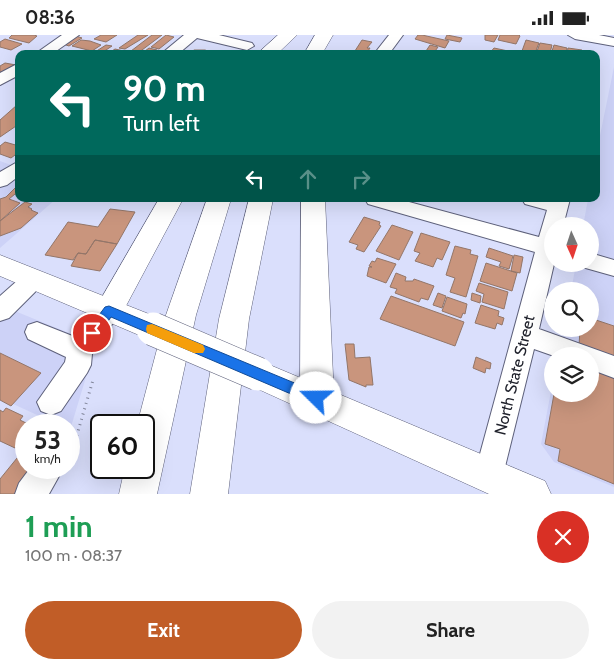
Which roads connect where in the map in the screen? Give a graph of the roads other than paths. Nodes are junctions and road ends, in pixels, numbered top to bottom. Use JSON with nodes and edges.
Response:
{"nodes":[{"id":1,"x":72,"y":35,"type":"edge"},
{"id":2,"x":193,"y":35,"type":"edge"},
{"id":3,"x":201,"y":35,"type":"edge"},
{"id":4,"x":289,"y":35,"type":"edge"},
{"id":5,"x":324,"y":35,"type":"edge"},
{"id":6,"x":334,"y":35,"type":"edge"},
{"id":7,"x":396,"y":35,"type":"edge"},
{"id":8,"x":575,"y":35,"type":"edge"},
{"id":9,"x":614,"y":42,"type":"edge"},
{"id":10,"x":598,"y":43,"type":"edge"},
{"id":11,"x":247,"y":46,"type":"dead end"},
{"id":12,"x":48,"y":50,"type":"edge"},
{"id":13,"x":173,"y":50,"type":"edge"},
{"id":14,"x":271,"y":50,"type":"edge"},
{"id":15,"x":282,"y":50,"type":"edge"},
{"id":16,"x":316,"y":50,"type":"edge"},
{"id":17,"x":330,"y":50,"type":"edge"},
{"id":18,"x":385,"y":50,"type":"edge"},
{"id":19,"x":15,"y":71,"type":"edge"},
{"id":20,"x":0,"y":80,"type":"edge"},
{"id":21,"x":0,"y":85,"type":"edge"},
{"id":22,"x":15,"y":90,"type":"edge"},
{"id":23,"x":15,"y":170,"type":"edge"},
{"id":24,"x":0,"y":181,"type":"edge"},
{"id":25,"x":169,"y":202,"type":"edge"},
{"id":26,"x":218,"y":202,"type":"edge"},
{"id":27,"x":260,"y":202,"type":"edge"},
{"id":28,"x":314,"y":202,"type":"edge"},
{"id":29,"x":389,"y":202,"type":"edge"},
{"id":30,"x":548,"y":202,"type":"edge"},
{"id":31,"x":549,"y":217,"type":"edge"},
{"id":32,"x":544,"y":236,"type":"edge"},
{"id":33,"x":544,"y":264,"type":"edge"},
{"id":34,"x":599,"y":264,"type":"edge"},
{"id":35,"x":0,"y":265,"type":"edge"},
{"id":36,"x":614,"y":268,"type":"edge"},
{"id":37,"x":34,"y":279,"type":"junction"},
{"id":38,"x":0,"y":311,"type":"edge"},
{"id":39,"x":109,"y":311,"type":"junction"},
{"id":40,"x":37,"y":332,"type":"dead end"},
{"id":41,"x":523,"y":342,"type":"junction"},
{"id":42,"x":545,"y":347,"type":"edge"},
{"id":43,"x":79,"y":351,"type":"junction"},
{"id":44,"x":544,"y":356,"type":"edge"},
{"id":45,"x":599,"y":362,"type":"edge"},
{"id":46,"x":614,"y":367,"type":"edge"},
{"id":47,"x":316,"y":398,"type":"junction"},
{"id":48,"x":50,"y":402,"type":"dead end"},
{"id":49,"x":155,"y":421,"type":"edge"},
{"id":50,"x":44,"y":479,"type":"edge"},
{"id":51,"x":141,"y":479,"type":"edge"},
{"id":52,"x":486,"y":485,"type":"edge"},
{"id":53,"x":30,"y":494,"type":"edge"},
{"id":54,"x":138,"y":494,"type":"edge"},
{"id":55,"x":209,"y":494,"type":"edge"},
{"id":56,"x":532,"y":494,"type":"edge"}],
"edges":[{"from":1,"to":12,"type":"street"},
{"from":2,"to":13,"type":"street"},
{"from":3,"to":11,"type":"street"},
{"from":4,"to":14,"type":"main road"},
{"from":4,"to":15,"type":"main road"},
{"from":5,"to":16,"type":"main road"},
{"from":6,"to":17,"type":"main road"},
{"from":7,"to":18,"type":"street"},
{"from":8,"to":10,"type":"street"},
{"from":9,"to":10,"type":"street"},
{"from":19,"to":20,"type":"street"},
{"from":21,"to":22,"type":"street"},
{"from":23,"to":24,"type":"street"},
{"from":25,"to":39,"type":"main road"},
{"from":26,"to":49,"type":"main road"},
{"from":27,"to":55,"type":"main road"},
{"from":28,"to":47,"type":"main road"},
{"from":29,"to":32,"type":"street"},
{"from":30,"to":31,"type":"street","name":"North State Street"},
{"from":33,"to":41,"type":"street","name":"North State Street"},
{"from":34,"to":36,"type":"street"},
{"from":35,"to":37,"type":"main road"},
{"from":37,"to":38,"type":"street"},
{"from":37,"to":39,"type":"main road"},
{"from":39,"to":43,"type":"street"},
{"from":39,"to":47,"type":"main road","bridge":true},
{"from":40,"to":43,"type":"street"},
{"from":41,"to":42,"type":"street"},
{"from":41,"to":44,"type":"street"},
{"from":41,"to":52,"type":"street","name":"North State Street"},
{"from":43,"to":48,"type":"street"},
{"from":45,"to":46,"type":"street"},
{"from":47,"to":52,"type":"main road"},
{"from":50,"to":53,"type":"street"},
{"from":51,"to":54,"type":"main road"},
{"from":52,"to":56,"type":"main road"}]}
